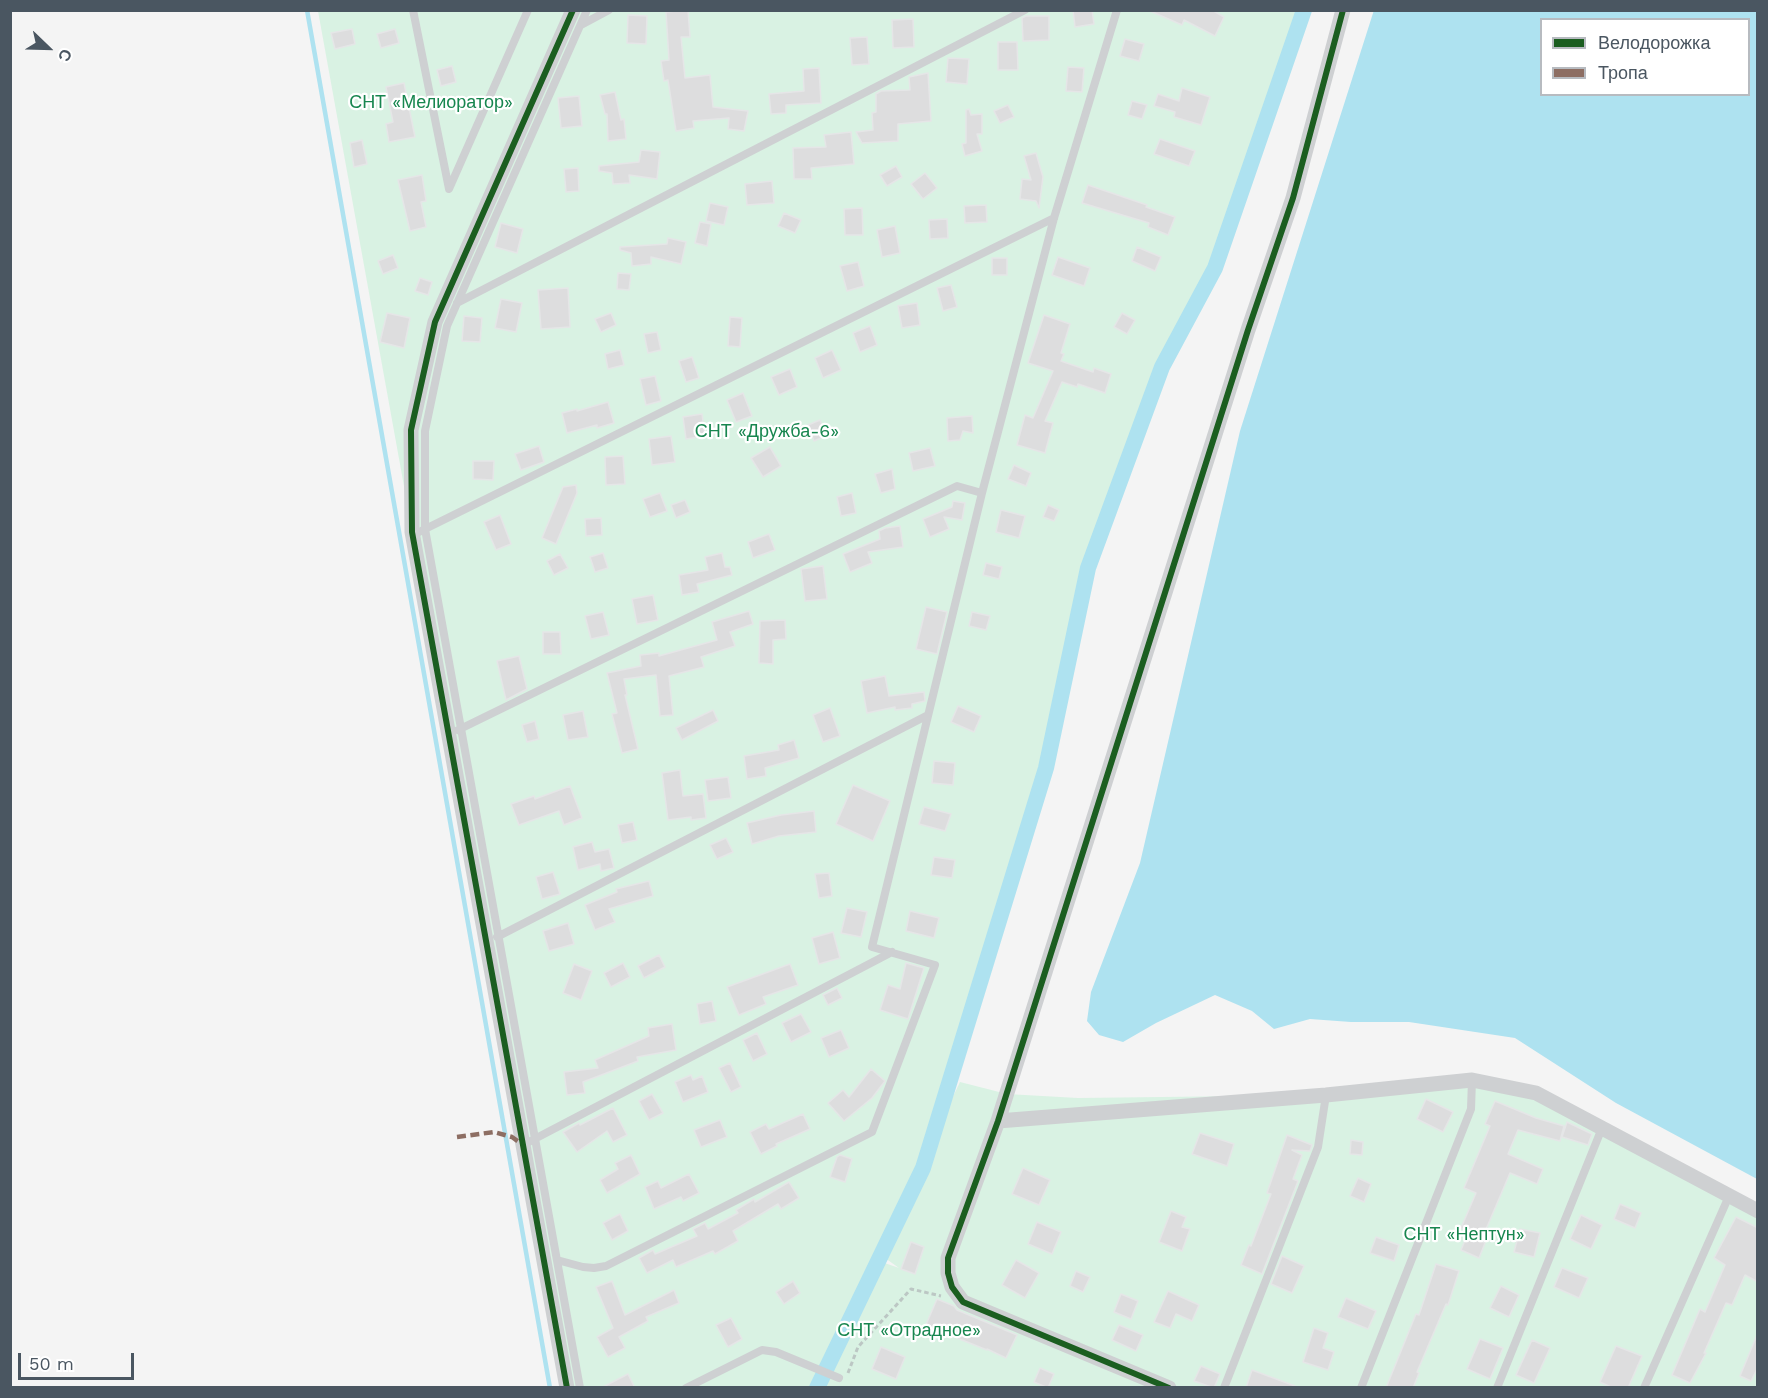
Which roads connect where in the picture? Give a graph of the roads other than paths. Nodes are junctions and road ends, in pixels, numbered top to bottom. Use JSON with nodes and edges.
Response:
{"nodes":[{"id":1,"x":413,"y":10,"type":"edge"},
{"id":2,"x":528,"y":10,"type":"edge"},
{"id":3,"x":573,"y":10,"type":"edge"},
{"id":4,"x":587,"y":10,"type":"edge"},
{"id":5,"x":609,"y":10,"type":"edge"},
{"id":6,"x":1025,"y":10,"type":"edge"},
{"id":7,"x":1117,"y":10,"type":"edge"},
{"id":8,"x":1343,"y":10,"type":"edge"},
{"id":9,"x":581,"y":25,"type":"junction"},
{"id":10,"x":1054,"y":218,"type":"junction"},
{"id":11,"x":457,"y":303,"type":"junction"},
{"id":12,"x":982,"y":493,"type":"junction"},
{"id":13,"x":419,"y":532,"type":"junction"},
{"id":14,"x":928,"y":716,"type":"junction"},
{"id":15,"x":455,"y":732,"type":"junction"},
{"id":16,"x":493,"y":939,"type":"junction"},
{"id":17,"x":892,"y":952,"type":"junction"},
{"id":18,"x":1472,"y":1080,"type":"junction"},
{"id":19,"x":1326,"y":1095,"type":"junction"},
{"id":20,"x":998,"y":1121,"type":"junction"},
{"id":21,"x":1602,"y":1128,"type":"junction"},
{"id":22,"x":529,"y":1142,"type":"junction"},
{"id":23,"x":1729,"y":1196,"type":"junction"},
{"id":24,"x":1758,"y":1211,"type":"edge"},
{"id":25,"x":557,"y":1260,"type":"junction"},
{"id":26,"x":842,"y":1380,"type":"road end"},
{"id":27,"x":567,"y":1388,"type":"edge"},
{"id":28,"x":580,"y":1388,"type":"edge"},
{"id":29,"x":686,"y":1388,"type":"edge"},
{"id":30,"x":1169,"y":1388,"type":"edge"},
{"id":31,"x":1224,"y":1388,"type":"edge"},
{"id":32,"x":1361,"y":1388,"type":"edge"},
{"id":33,"x":1497,"y":1388,"type":"edge"},
{"id":34,"x":1644,"y":1388,"type":"edge"}],
"edges":[{"from":1,"to":2,"type":"lane"},
{"from":3,"to":13,"type":"street"},
{"from":4,"to":9,"type":"lane"},
{"from":5,"to":9,"type":"lane"},
{"from":6,"to":11,"type":"lane"},
{"from":7,"to":10,"type":"lane"},
{"from":8,"to":20,"type":"street"},
{"from":9,"to":11,"type":"lane"},
{"from":10,"to":12,"type":"lane"},
{"from":10,"to":13,"type":"lane"},
{"from":11,"to":13,"type":"lane"},
{"from":12,"to":14,"type":"lane"},
{"from":12,"to":15,"type":"lane"},
{"from":13,"to":15,"type":"street"},
{"from":14,"to":16,"type":"lane"},
{"from":14,"to":17,"type":"lane"},
{"from":15,"to":16,"type":"street"},
{"from":16,"to":22,"type":"street"},
{"from":17,"to":22,"type":"lane"},
{"from":17,"to":25,"type":"lane"},
{"from":18,"to":19,"type":"street"},
{"from":18,"to":21,"type":"street"},
{"from":18,"to":32,"type":"lane"},
{"from":19,"to":20,"type":"street"},
{"from":19,"to":31,"type":"lane"},
{"from":20,"to":30,"type":"street"},
{"from":21,"to":23,"type":"street"},
{"from":21,"to":33,"type":"lane"},
{"from":22,"to":25,"type":"lane"},
{"from":22,"to":27,"type":"street"},
{"from":23,"to":24,"type":"street"},
{"from":23,"to":34,"type":"lane"},
{"from":25,"to":28,"type":"lane"},
{"from":26,"to":29,"type":"lane"}]}
